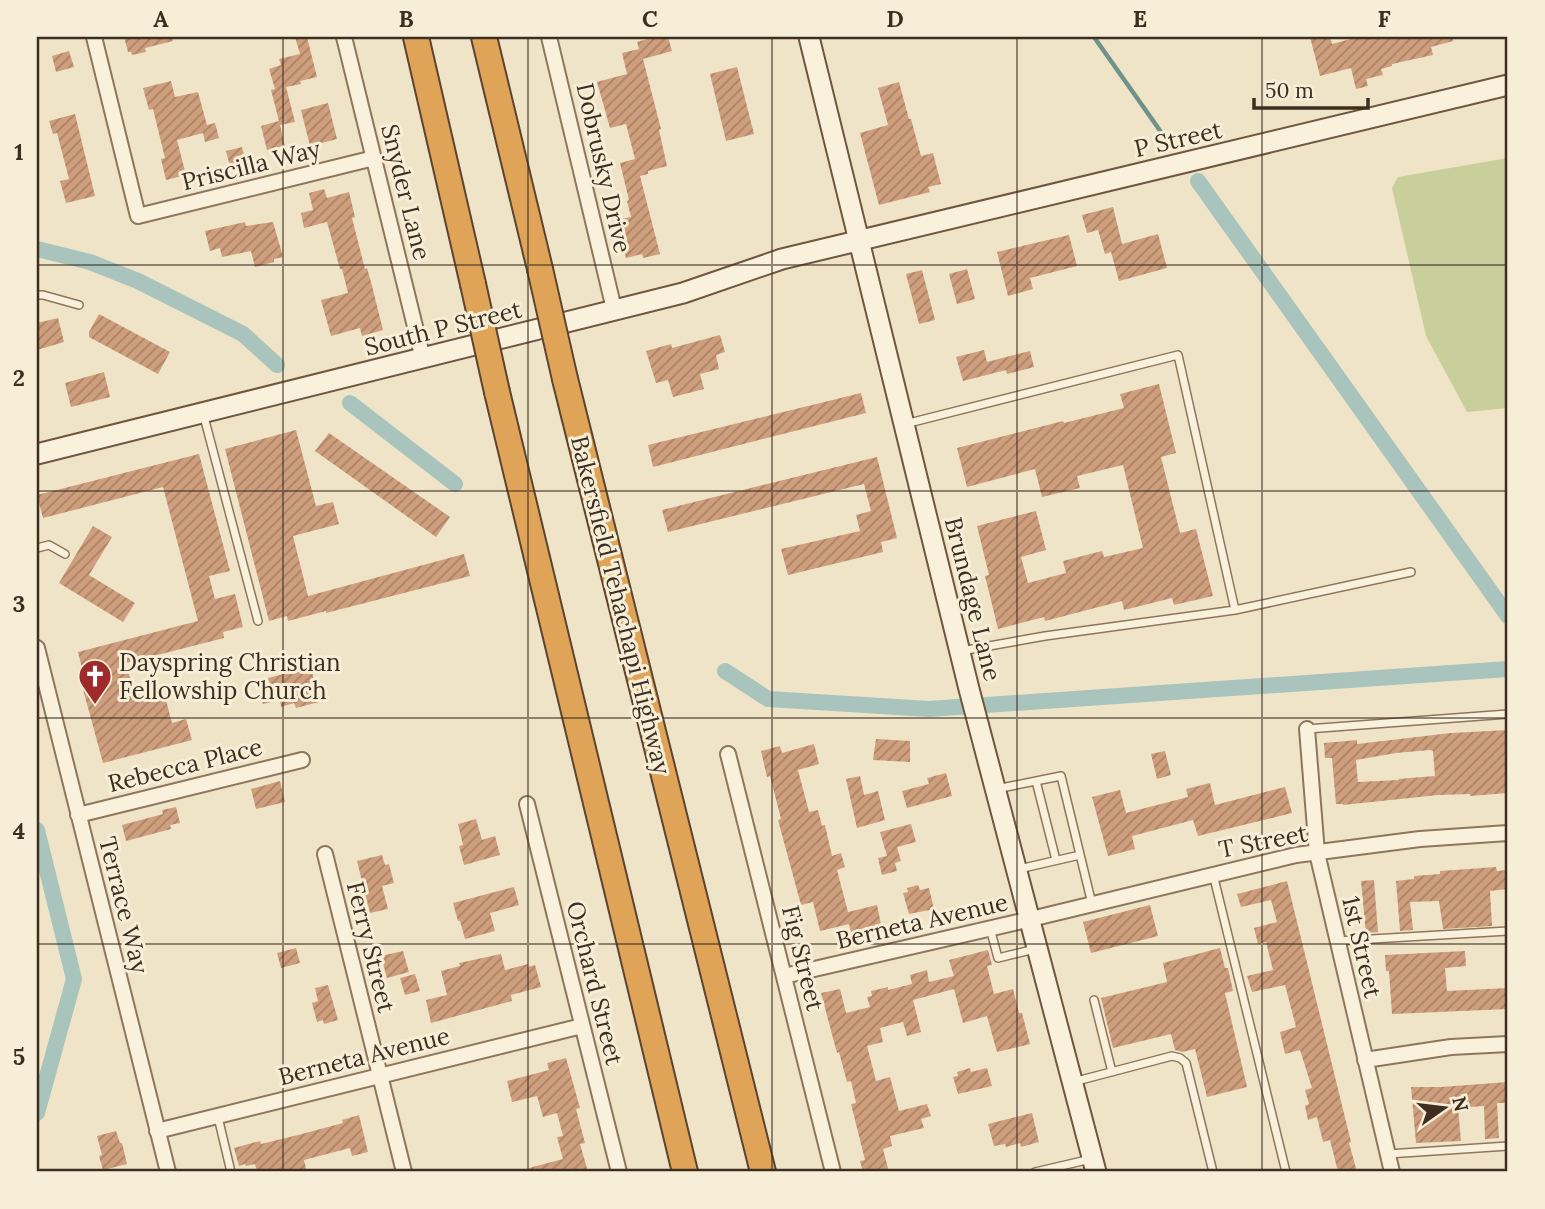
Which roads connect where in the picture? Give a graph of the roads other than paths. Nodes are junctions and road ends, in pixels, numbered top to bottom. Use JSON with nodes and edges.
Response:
{"nodes":[{"id":1,"x":94,"y":37,"type":"edge"},
{"id":2,"x":344,"y":37,"type":"edge"},
{"id":3,"x":416,"y":37,"type":"edge"},
{"id":4,"x":484,"y":37,"type":"edge"},
{"id":5,"x":549,"y":37,"type":"edge"},
{"id":6,"x":809,"y":37,"type":"edge"},
{"id":7,"x":1508,"y":85,"type":"edge"},
{"id":8,"x":374,"y":158,"type":"junction"},
{"id":9,"x":858,"y":240,"type":"junction"},
{"id":10,"x":37,"y":295,"type":"edge"},
{"id":11,"x":79,"y":305,"type":"dead end"},
{"id":12,"x":614,"y":309,"type":"junction"},
{"id":13,"x":423,"y":359,"type":"junction"},
{"id":14,"x":203,"y":413,"type":"junction"},
{"id":15,"x":904,"y":424,"type":"junction"},
{"id":16,"x":37,"y":454,"type":"edge"},
{"id":17,"x":37,"y":548,"type":"edge"},
{"id":18,"x":65,"y":554,"type":"dead end"},
{"id":19,"x":1411,"y":572,"type":"dead end"},
{"id":20,"x":1236,"y":610,"type":"junction"},
{"id":21,"x":258,"y":621,"type":"dead end"},
{"id":22,"x":37,"y":648,"type":"edge"},
{"id":23,"x":960,"y":652,"type":"junction"},
{"id":24,"x":1508,"y":714,"type":"edge"},
{"id":25,"x":1307,"y":729,"type":"joint"},
{"id":26,"x":728,"y":754,"type":"dead end"},
{"id":27,"x":302,"y":760,"type":"dead end"},
{"id":28,"x":1036,"y":781,"type":"junction"},
{"id":29,"x":996,"y":789,"type":"junction"},
{"id":30,"x":527,"y":804,"type":"dead end"},
{"id":31,"x":78,"y":815,"type":"junction"},
{"id":32,"x":1508,"y":833,"type":"edge"},
{"id":33,"x":1317,"y":853,"type":"junction"},
{"id":34,"x":325,"y":854,"type":"dead end"},
{"id":35,"x":1080,"y":855,"type":"junction"},
{"id":36,"x":1056,"y":860,"type":"junction"},
{"id":37,"x":1017,"y":869,"type":"junction"},
{"id":38,"x":1213,"y":874,"type":"junction"},
{"id":39,"x":1092,"y":904,"type":"junction"},
{"id":40,"x":1031,"y":919,"type":"junction"},
{"id":41,"x":990,"y":929,"type":"junction"},
{"id":42,"x":1508,"y":930,"type":"edge"},
{"id":43,"x":1338,"y":941,"type":"junction"},
{"id":44,"x":1038,"y":948,"type":"junction"},
{"id":45,"x":784,"y":976,"type":"junction"},
{"id":46,"x":1094,"y":1000,"type":"dead end"},
{"id":47,"x":582,"y":1026,"type":"junction"},
{"id":48,"x":1508,"y":1044,"type":"edge"},
{"id":49,"x":1365,"y":1060,"type":"junction"},
{"id":50,"x":1112,"y":1072,"type":"junction"},
{"id":51,"x":380,"y":1076,"type":"junction"},
{"id":52,"x":1072,"y":1082,"type":"junction"},
{"id":53,"x":218,"y":1116,"type":"junction"},
{"id":54,"x":158,"y":1131,"type":"junction"},
{"id":55,"x":1508,"y":1146,"type":"edge"},
{"id":56,"x":1388,"y":1154,"type":"junction"},
{"id":57,"x":1094,"y":1166,"type":"edge"},
{"id":58,"x":168,"y":1172,"type":"edge"},
{"id":59,"x":232,"y":1172,"type":"edge"},
{"id":60,"x":404,"y":1172,"type":"edge"},
{"id":61,"x":619,"y":1172,"type":"edge"},
{"id":62,"x":685,"y":1172,"type":"edge"},
{"id":63,"x":763,"y":1172,"type":"edge"},
{"id":64,"x":833,"y":1172,"type":"edge"},
{"id":65,"x":1041,"y":1172,"type":"edge"},
{"id":66,"x":1213,"y":1172,"type":"edge"},
{"id":67,"x":1286,"y":1172,"type":"edge"},
{"id":68,"x":1392,"y":1172,"type":"edge"}],
"edges":[{"from":1,"to":8,"type":"street","name":"Priscilla Way"},
{"from":2,"to":8,"type":"street","name":"Snyder Lane"},
{"from":3,"to":62,"type":"highway","bridge":true},
{"from":4,"to":63,"type":"highway","name":"Bakersfield Tehachapi Highway","bridge":true},
{"from":5,"to":12,"type":"street","name":"Dobrusky Drive"},
{"from":6,"to":9,"type":"street","name":"Brundage Lane"},
{"from":7,"to":9,"type":"street","name":"P Street"},
{"from":8,"to":13,"type":"street","name":"Snyder Lane"},
{"from":9,"to":12,"type":"street","name":"South P Street"},
{"from":9,"to":15,"type":"street","name":"Brundage Lane"},
{"from":10,"to":11,"type":"lane"},
{"from":12,"to":13,"type":"street","name":"South P Street"},
{"from":13,"to":14,"type":"street","name":"South P Street"},
{"from":14,"to":16,"type":"street","name":"South P Street"},
{"from":14,"to":21,"type":"lane"},
{"from":15,"to":20,"type":"lane"},
{"from":15,"to":23,"type":"street","name":"Brundage Lane"},
{"from":17,"to":18,"type":"lane"},
{"from":19,"to":20,"type":"lane"},
{"from":20,"to":23,"type":"lane"},
{"from":22,"to":31,"type":"street","name":"Terrace Way"},
{"from":23,"to":29,"type":"street","name":"Brundage Lane"},
{"from":24,"to":25,"type":"lane"},
{"from":25,"to":33,"type":"street","name":"1st Street"},
{"from":26,"to":45,"type":"street","name":"Fig Street"},
{"from":27,"to":31,"type":"street","name":"Rebecca Place"},
{"from":28,"to":29,"type":"lane"},
{"from":28,"to":35,"type":"lane"},
{"from":28,"to":36,"type":"lane"},
{"from":29,"to":37,"type":"street","name":"Brundage Lane"},
{"from":30,"to":47,"type":"street","name":"Orchard Street"},
{"from":31,"to":54,"type":"street","name":"Terrace Way"},
{"from":32,"to":33,"type":"street","name":"T Street"},
{"from":33,"to":38,"type":"street","name":"T Street"},
{"from":33,"to":43,"type":"street","name":"1st Street"},
{"from":34,"to":51,"type":"street","name":"Ferry Street"},
{"from":35,"to":36,"type":"lane"},
{"from":35,"to":39,"type":"lane"},
{"from":36,"to":37,"type":"lane"},
{"from":37,"to":40,"type":"street","name":"Brundage Lane"},
{"from":38,"to":39,"type":"street","name":"T Street"},
{"from":38,"to":67,"type":"lane"},
{"from":39,"to":40,"type":"street","name":"T Street"},
{"from":40,"to":41,"type":"street","name":"Berneta Avenue"},
{"from":40,"to":44,"type":"street","name":"Brundage Lane"},
{"from":41,"to":44,"type":"lane"},
{"from":41,"to":45,"type":"street","name":"Berneta Avenue"},
{"from":42,"to":43,"type":"lane"},
{"from":43,"to":49,"type":"street","name":"1st Street"},
{"from":44,"to":52,"type":"street","name":"Brundage Lane"},
{"from":45,"to":64,"type":"street","name":"Fig Street"},
{"from":46,"to":50,"type":"lane"},
{"from":47,"to":51,"type":"street","name":"Berneta Avenue"},
{"from":47,"to":61,"type":"street","name":"Orchard Street"},
{"from":48,"to":49,"type":"street"},
{"from":49,"to":56,"type":"street","name":"1st Street"},
{"from":50,"to":52,"type":"lane"},
{"from":50,"to":66,"type":"lane"},
{"from":51,"to":53,"type":"street","name":"Berneta Avenue"},
{"from":51,"to":60,"type":"street","name":"Ferry Street"},
{"from":52,"to":57,"type":"street","name":"Brundage Lane"},
{"from":53,"to":54,"type":"street","name":"Berneta Avenue"},
{"from":53,"to":59,"type":"lane"},
{"from":54,"to":58,"type":"street","name":"Terrace Way"},
{"from":55,"to":56,"type":"lane"},
{"from":56,"to":68,"type":"street","name":"1st Street"},
{"from":57,"to":65,"type":"lane"}]}
